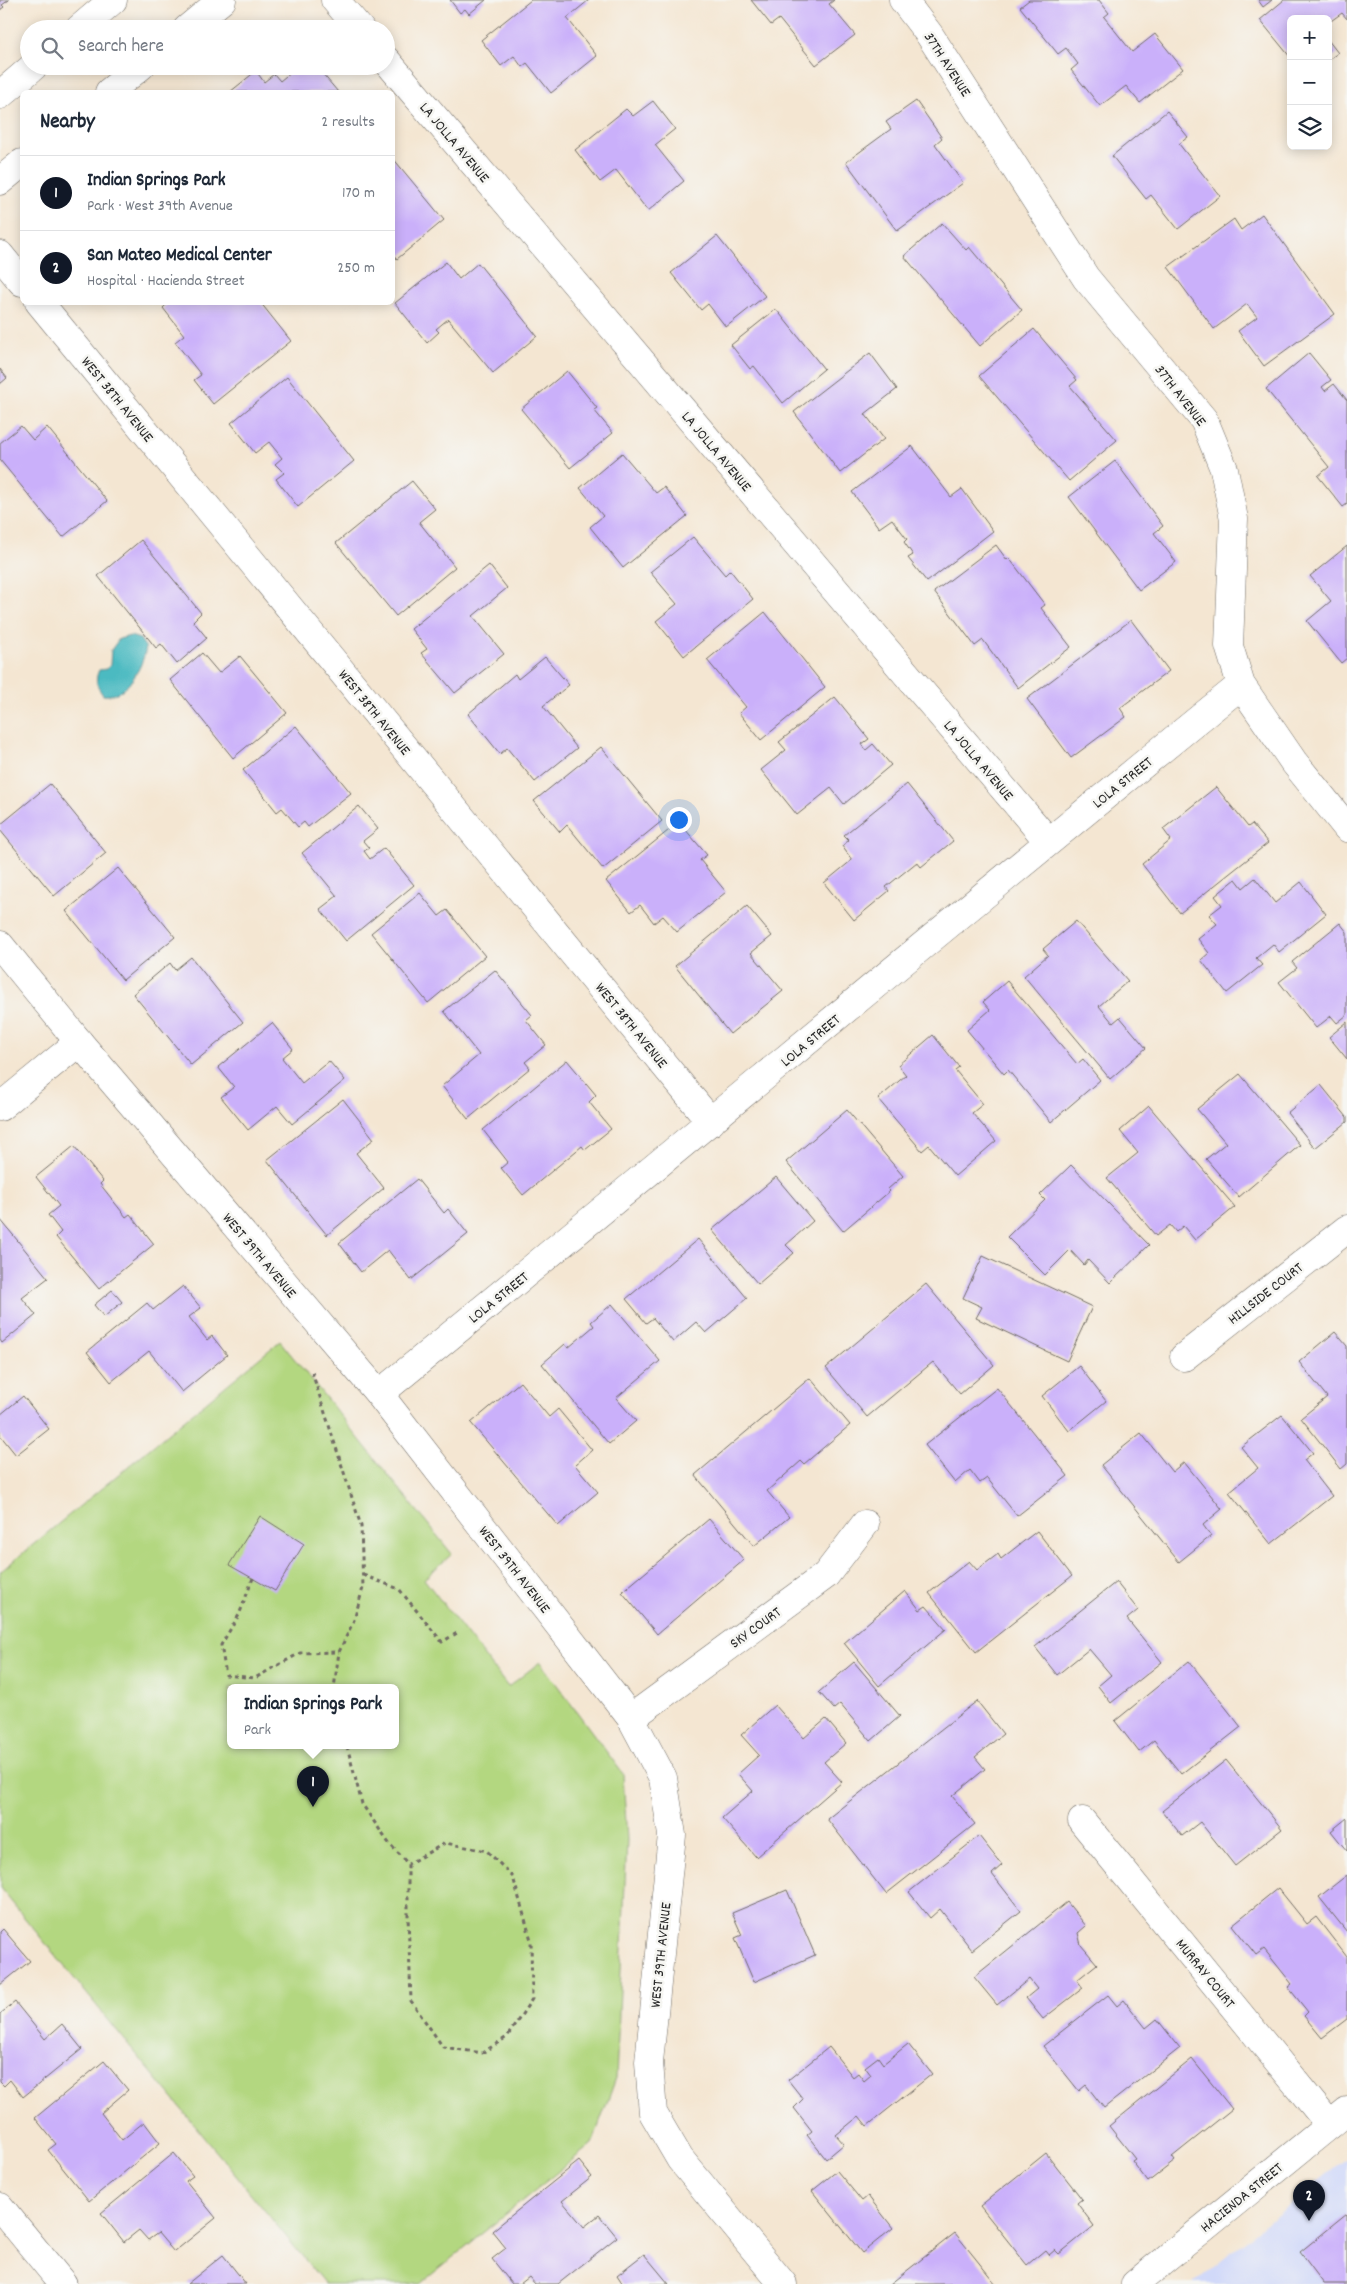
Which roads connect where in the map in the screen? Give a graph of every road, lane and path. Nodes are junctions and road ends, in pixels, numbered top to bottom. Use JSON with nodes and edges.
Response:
{"nodes":[{"id":1,"x":113,"y":0,"type":"edge"},
{"id":2,"x":222,"y":0,"type":"edge"},
{"id":3,"x":335,"y":0,"type":"edge"},
{"id":4,"x":903,"y":0,"type":"edge"},
{"id":5,"x":90,"y":20,"type":"edge"},
{"id":6,"x":198,"y":20,"type":"edge"},
{"id":7,"x":352,"y":20,"type":"edge"},
{"id":8,"x":395,"y":71,"type":"edge"},
{"id":9,"x":23,"y":75,"type":"edge"},
{"id":10,"x":130,"y":75,"type":"edge"},
{"id":11,"x":111,"y":90,"type":"edge"},
{"id":12,"x":0,"y":94,"type":"edge"},
{"id":13,"x":20,"y":165,"type":"edge"},
{"id":14,"x":0,"y":181,"type":"edge"},
{"id":15,"x":0,"y":255,"type":"edge"},
{"id":16,"x":20,"y":280,"type":"edge"},
{"id":17,"x":41,"y":305,"type":"edge"},
{"id":18,"x":1241,"y":685,"type":"junction"},
{"id":19,"x":1347,"y":828,"type":"edge"},
{"id":20,"x":1048,"y":841,"type":"junction"},
{"id":21,"x":0,"y":945,"type":"edge"},
{"id":22,"x":79,"y":1042,"type":"junction"},
{"id":23,"x":0,"y":1107,"type":"edge"},
{"id":24,"x":711,"y":1122,"type":"junction"},
{"id":25,"x":1347,"y":1228,"type":"edge"},
{"id":26,"x":1184,"y":1357,"type":"dead end"},
{"id":27,"x":310,"y":1369,"type":"dead end"},
{"id":28,"x":379,"y":1394,"type":"junction"},
{"id":29,"x":865,"y":1524,"type":"dead end"},
{"id":30,"x":364,"y":1575,"type":"junction"},
{"id":31,"x":253,"y":1578,"type":"dead end"},
{"id":32,"x":458,"y":1634,"type":"dead end"},
{"id":33,"x":339,"y":1652,"type":"junction"},
{"id":34,"x":335,"y":1684,"type":"edge"},
{"id":35,"x":631,"y":1718,"type":"junction"},
{"id":36,"x":348,"y":1749,"type":"edge"},
{"id":37,"x":1082,"y":1822,"type":"dead end"},
{"id":38,"x":408,"y":1864,"type":"junction"},
{"id":39,"x":1338,"y":2118,"type":"edge"},
{"id":40,"x":0,"y":2208,"type":"edge"},
{"id":41,"x":63,"y":2284,"type":"edge"},
{"id":42,"x":783,"y":2284,"type":"edge"},
{"id":43,"x":1135,"y":2284,"type":"edge"}],
"edges":[{"from":1,"to":5,"type":"street"},
{"from":2,"to":6,"type":"street"},
{"from":3,"to":7,"type":"street"},
{"from":4,"to":18,"type":"street","name":"37TH AVENUE"},
{"from":8,"to":20,"type":"street","name":"LA JOLLA AVENUE"},
{"from":9,"to":12,"type":"street"},
{"from":10,"to":11,"type":"street"},
{"from":13,"to":14,"type":"street"},
{"from":15,"to":16,"type":"street"},
{"from":17,"to":24,"type":"street","name":"WEST 38TH AVENUE"},
{"from":18,"to":19,"type":"street","name":"37TH AVENUE"},
{"from":18,"to":20,"type":"street","name":"LOLA STREET"},
{"from":20,"to":24,"type":"street","name":"LOLA STREET"},
{"from":21,"to":22,"type":"street","name":"WEST 39TH AVENUE"},
{"from":22,"to":23,"type":"street"},
{"from":22,"to":28,"type":"street","name":"WEST 39TH AVENUE"},
{"from":24,"to":28,"type":"street","name":"LOLA STREET"},
{"from":25,"to":26,"type":"street","name":"HILLSIDE COURT"},
{"from":27,"to":30,"type":"path"},
{"from":28,"to":35,"type":"street","name":"WEST 39TH AVENUE"},
{"from":29,"to":35,"type":"street","name":"SKY COURT"},
{"from":30,"to":32,"type":"path"},
{"from":30,"to":33,"type":"path"},
{"from":31,"to":33,"type":"path"},
{"from":33,"to":34,"type":"path"},
{"from":35,"to":42,"type":"street","name":"WEST 39TH AVENUE"},
{"from":36,"to":38,"type":"path"},
{"from":37,"to":39,"type":"street","name":"MURRAY COURT"},
{"from":38,"to":38,"type":"path"},
{"from":39,"to":43,"type":"street","name":"HACIENDA STREET"},
{"from":40,"to":41,"type":"street"}]}
